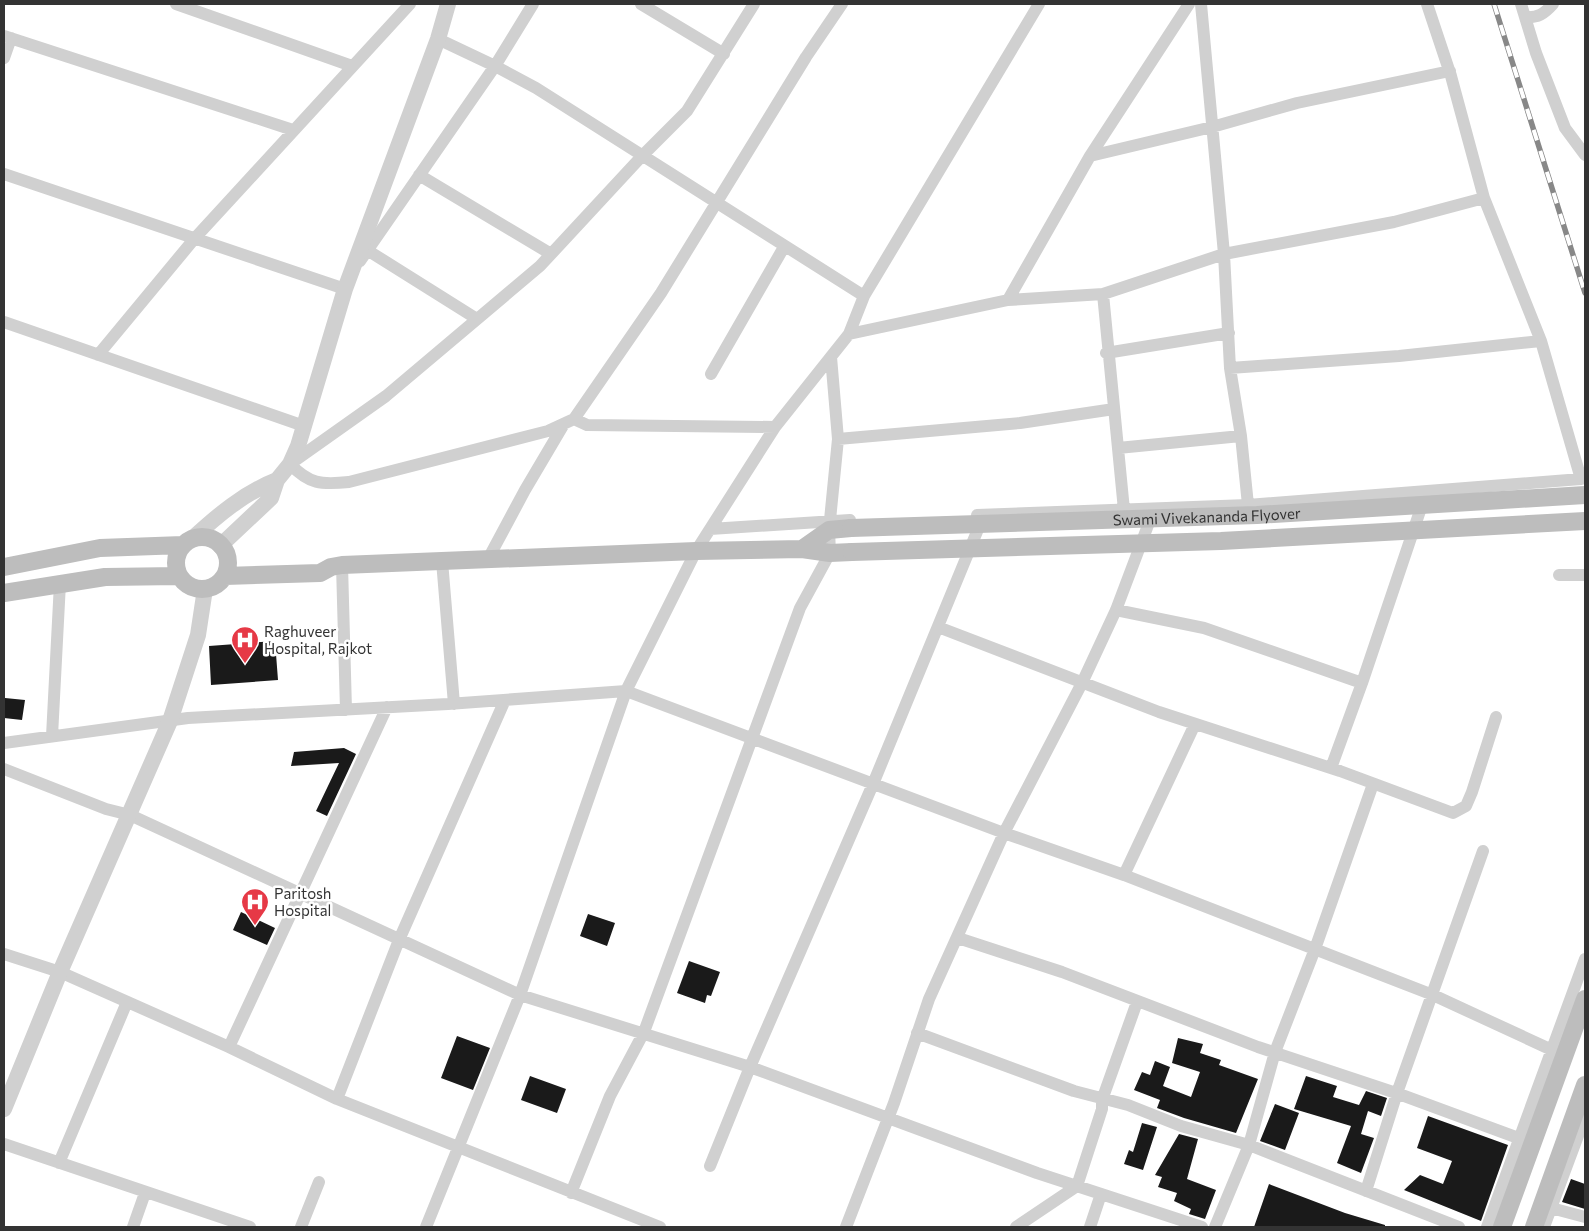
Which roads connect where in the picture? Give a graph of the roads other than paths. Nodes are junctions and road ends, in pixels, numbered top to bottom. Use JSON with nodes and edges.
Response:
{"nodes":[{"id":1,"x":176,"y":4,"type":"edge"},
{"id":2,"x":410,"y":4,"type":"edge"},
{"id":3,"x":448,"y":4,"type":"edge"},
{"id":4,"x":533,"y":4,"type":"edge"},
{"id":5,"x":641,"y":4,"type":"edge"},
{"id":6,"x":754,"y":4,"type":"edge"},
{"id":7,"x":842,"y":4,"type":"edge"},
{"id":8,"x":1040,"y":4,"type":"edge"},
{"id":9,"x":1189,"y":4,"type":"edge"},
{"id":10,"x":1202,"y":4,"type":"edge"},
{"id":11,"x":1427,"y":4,"type":"edge"},
{"id":12,"x":1521,"y":4,"type":"edge"},
{"id":13,"x":1553,"y":4,"type":"edge"},
{"id":14,"x":1525,"y":17,"type":"junction"},
{"id":15,"x":7,"y":37,"type":"edge"},
{"id":16,"x":438,"y":39,"type":"junction"},
{"id":17,"x":724,"y":54,"type":"junction"},
{"id":18,"x":4,"y":58,"type":"edge"},
{"id":19,"x":352,"y":66,"type":"junction"},
{"id":20,"x":496,"y":66,"type":"junction"},
{"id":21,"x":1450,"y":72,"type":"junction"},
{"id":22,"x":1212,"y":127,"type":"junction"},
{"id":23,"x":293,"y":130,"type":"junction"},
{"id":24,"x":1585,"y":155,"type":"edge"},
{"id":25,"x":642,"y":156,"type":"junction"},
{"id":26,"x":1090,"y":156,"type":"junction"},
{"id":27,"x":4,"y":174,"type":"edge"},
{"id":28,"x":419,"y":176,"type":"junction"},
{"id":29,"x":1484,"y":198,"type":"junction"},
{"id":30,"x":717,"y":203,"type":"junction"},
{"id":31,"x":195,"y":238,"type":"junction"},
{"id":32,"x":784,"y":246,"type":"junction"},
{"id":33,"x":367,"y":250,"type":"junction"},
{"id":34,"x":551,"y":254,"type":"junction"},
{"id":35,"x":1224,"y":254,"type":"junction"},
{"id":36,"x":348,"y":282,"type":"junction"},
{"id":37,"x":1103,"y":294,"type":"junction"},
{"id":38,"x":864,"y":296,"type":"junction"},
{"id":39,"x":1008,"y":300,"type":"junction"},
{"id":40,"x":477,"y":319,"type":"junction"},
{"id":41,"x":4,"y":322,"type":"edge"},
{"id":42,"x":1229,"y":333,"type":"junction"},
{"id":43,"x":849,"y":334,"type":"junction"},
{"id":44,"x":1541,"y":341,"type":"junction"},
{"id":45,"x":1108,"y":353,"type":"junction"},
{"id":46,"x":98,"y":355,"type":"junction"},
{"id":47,"x":831,"y":357,"type":"junction"},
{"id":48,"x":1230,"y":368,"type":"junction"},
{"id":49,"x":711,"y":374,"type":"dead end"},
{"id":50,"x":1114,"y":409,"type":"junction"},
{"id":51,"x":569,"y":422,"type":"junction"},
{"id":52,"x":304,"y":426,"type":"junction"},
{"id":53,"x":775,"y":427,"type":"junction"},
{"id":54,"x":1241,"y":436,"type":"junction"},
{"id":55,"x":838,"y":439,"type":"junction"},
{"id":56,"x":1118,"y":448,"type":"junction"},
{"id":57,"x":290,"y":464,"type":"junction"},
{"id":58,"x":277,"y":480,"type":"junction"},
{"id":59,"x":1426,"y":491,"type":"junction"},
{"id":60,"x":1585,"y":495,"type":"edge"},
{"id":61,"x":1248,"y":505,"type":"junction"},
{"id":62,"x":1155,"y":508,"type":"junction"},
{"id":63,"x":1124,"y":510,"type":"junction"},
{"id":64,"x":984,"y":515,"type":"junction"},
{"id":65,"x":1585,"y":521,"type":"edge"},
{"id":66,"x":829,"y":525,"type":"junction"},
{"id":67,"x":710,"y":529,"type":"junction"},
{"id":68,"x":188,"y":542,"type":"junction"},
{"id":69,"x":220,"y":546,"type":"junction"},
{"id":70,"x":802,"y":549,"type":"junction"},
{"id":71,"x":696,"y":551,"type":"junction"},
{"id":72,"x":830,"y":553,"type":"junction"},
{"id":73,"x":488,"y":560,"type":"junction"},
{"id":74,"x":442,"y":561,"type":"junction"},
{"id":75,"x":336,"y":566,"type":"junction"},
{"id":76,"x":4,"y":567,"type":"edge"},
{"id":77,"x":226,"y":570,"type":"junction"},
{"id":78,"x":1559,"y":575,"type":"dead end"},
{"id":79,"x":1585,"y":575,"type":"edge"},
{"id":80,"x":179,"y":576,"type":"junction"},
{"id":81,"x":60,"y":583,"type":"junction"},
{"id":82,"x":205,"y":589,"type":"junction"},
{"id":83,"x":4,"y":593,"type":"edge"},
{"id":84,"x":1116,"y":610,"type":"junction"},
{"id":85,"x":938,"y":627,"type":"junction"},
{"id":86,"x":1082,"y":683,"type":"junction"},
{"id":87,"x":1362,"y":683,"type":"junction"},
{"id":88,"x":626,"y":691,"type":"junction"},
{"id":89,"x":505,"y":700,"type":"junction"},
{"id":90,"x":454,"y":704,"type":"junction"},
{"id":91,"x":387,"y":707,"type":"junction"},
{"id":92,"x":346,"y":710,"type":"junction"},
{"id":93,"x":1496,"y":717,"type":"dead end"},
{"id":94,"x":170,"y":721,"type":"junction"},
{"id":95,"x":1195,"y":724,"type":"junction"},
{"id":96,"x":52,"y":736,"type":"junction"},
{"id":97,"x":751,"y":738,"type":"junction"},
{"id":98,"x":4,"y":743,"type":"edge"},
{"id":99,"x":1331,"y":768,"type":"junction"},
{"id":100,"x":4,"y":769,"type":"edge"},
{"id":101,"x":873,"y":784,"type":"junction"},
{"id":102,"x":1373,"y":784,"type":"junction"},
{"id":103,"x":130,"y":816,"type":"junction"},
{"id":104,"x":1004,"y":833,"type":"junction"},
{"id":105,"x":1483,"y":851,"type":"dead end"},
{"id":106,"x":1124,"y":875,"type":"junction"},
{"id":107,"x":299,"y":895,"type":"junction"},
{"id":108,"x":958,"y":938,"type":"junction"},
{"id":109,"x":399,"y":940,"type":"junction"},
{"id":110,"x":1315,"y":949,"type":"junction"},
{"id":111,"x":4,"y":954,"type":"edge"},
{"id":112,"x":1585,"y":959,"type":"edge"},
{"id":113,"x":60,"y":972,"type":"junction"},
{"id":114,"x":520,"y":995,"type":"junction"},
{"id":115,"x":1433,"y":995,"type":"junction"},
{"id":116,"x":1585,"y":999,"type":"edge"},
{"id":117,"x":127,"y":1002,"type":"junction"},
{"id":118,"x":1137,"y":1002,"type":"junction"},
{"id":119,"x":644,"y":1032,"type":"junction"},
{"id":120,"x":917,"y":1034,"type":"junction"},
{"id":121,"x":229,"y":1047,"type":"junction"},
{"id":122,"x":1552,"y":1050,"type":"junction"},
{"id":123,"x":1275,"y":1052,"type":"junction"},
{"id":124,"x":750,"y":1067,"type":"junction"},
{"id":125,"x":1585,"y":1085,"type":"edge"},
{"id":126,"x":1396,"y":1093,"type":"junction"},
{"id":127,"x":336,"y":1099,"type":"junction"},
{"id":128,"x":1102,"y":1100,"type":"junction"},
{"id":129,"x":4,"y":1109,"type":"edge"},
{"id":130,"x":1585,"y":1118,"type":"edge"},
{"id":131,"x":887,"y":1119,"type":"junction"},
{"id":132,"x":1521,"y":1139,"type":"junction"},
{"id":133,"x":4,"y":1144,"type":"edge"},
{"id":134,"x":1249,"y":1145,"type":"junction"},
{"id":135,"x":459,"y":1149,"type":"junction"},
{"id":136,"x":1579,"y":1149,"type":"edge"},
{"id":137,"x":59,"y":1163,"type":"junction"},
{"id":138,"x":710,"y":1166,"type":"dead end"},
{"id":139,"x":318,"y":1182,"type":"dead end"},
{"id":140,"x":1077,"y":1186,"type":"junction"},
{"id":141,"x":1366,"y":1191,"type":"junction"},
{"id":142,"x":145,"y":1192,"type":"junction"},
{"id":143,"x":570,"y":1193,"type":"junction"},
{"id":144,"x":1101,"y":1194,"type":"junction"},
{"id":145,"x":1551,"y":1208,"type":"junction"},
{"id":146,"x":1585,"y":1217,"type":"edge"},
{"id":147,"x":1177,"y":1223,"type":"edge"},
{"id":148,"x":133,"y":1227,"type":"edge"},
{"id":149,"x":250,"y":1227,"type":"edge"},
{"id":150,"x":301,"y":1227,"type":"edge"},
{"id":151,"x":426,"y":1227,"type":"edge"},
{"id":152,"x":660,"y":1227,"type":"edge"},
{"id":153,"x":846,"y":1227,"type":"edge"},
{"id":154,"x":1016,"y":1227,"type":"edge"},
{"id":155,"x":1090,"y":1227,"type":"edge"},
{"id":156,"x":1202,"y":1227,"type":"edge"},
{"id":157,"x":1215,"y":1227,"type":"edge"},
{"id":158,"x":1459,"y":1227,"type":"edge"},
{"id":159,"x":1488,"y":1227,"type":"edge"},
{"id":160,"x":1502,"y":1227,"type":"edge"},
{"id":161,"x":1534,"y":1227,"type":"edge"},
{"id":162,"x":1544,"y":1227,"type":"edge"}],
"edges":[{"from":1,"to":19,"type":"street"},
{"from":2,"to":19,"type":"street"},
{"from":3,"to":16,"type":"street"},
{"from":4,"to":20,"type":"street"},
{"from":5,"to":17,"type":"street"},
{"from":6,"to":17,"type":"street"},
{"from":7,"to":30,"type":"street"},
{"from":8,"to":38,"type":"street"},
{"from":9,"to":26,"type":"street"},
{"from":10,"to":22,"type":"street"},
{"from":11,"to":21,"type":"street"},
{"from":12,"to":14,"type":"street"},
{"from":13,"to":14,"type":"street"},
{"from":14,"to":24,"type":"street"},
{"from":15,"to":18,"type":"street"},
{"from":15,"to":23,"type":"street"},
{"from":16,"to":20,"type":"street"},
{"from":16,"to":36,"type":"street"},
{"from":17,"to":25,"type":"street"},
{"from":19,"to":23,"type":"street"},
{"from":20,"to":25,"type":"street"},
{"from":20,"to":28,"type":"street"},
{"from":21,"to":22,"type":"street"},
{"from":21,"to":29,"type":"street"},
{"from":22,"to":26,"type":"street"},
{"from":22,"to":35,"type":"street"},
{"from":23,"to":31,"type":"street"},
{"from":25,"to":30,"type":"street"},
{"from":25,"to":34,"type":"street"},
{"from":26,"to":39,"type":"street"},
{"from":27,"to":31,"type":"street"},
{"from":28,"to":33,"type":"street"},
{"from":28,"to":34,"type":"street"},
{"from":29,"to":35,"type":"street"},
{"from":29,"to":44,"type":"street"},
{"from":30,"to":32,"type":"street"},
{"from":30,"to":51,"type":"street"},
{"from":31,"to":36,"type":"street"},
{"from":31,"to":46,"type":"street"},
{"from":32,"to":38,"type":"street"},
{"from":32,"to":49,"type":"street"},
{"from":33,"to":36,"type":"street"},
{"from":33,"to":40,"type":"street"},
{"from":34,"to":40,"type":"street"},
{"from":35,"to":37,"type":"street"},
{"from":35,"to":42,"type":"street"},
{"from":36,"to":52,"type":"street"},
{"from":37,"to":39,"type":"street"},
{"from":37,"to":45,"type":"street"},
{"from":38,"to":43,"type":"street"},
{"from":39,"to":43,"type":"street"},
{"from":40,"to":57,"type":"street"},
{"from":41,"to":46,"type":"street"},
{"from":42,"to":45,"type":"street"},
{"from":42,"to":48,"type":"street"},
{"from":43,"to":47,"type":"street"},
{"from":44,"to":48,"type":"street"},
{"from":44,"to":59,"type":"street"},
{"from":45,"to":50,"type":"street"},
{"from":46,"to":52,"type":"street"},
{"from":47,"to":53,"type":"street"},
{"from":47,"to":55,"type":"street"},
{"from":48,"to":54,"type":"street"},
{"from":50,"to":55,"type":"street"},
{"from":50,"to":56,"type":"street"},
{"from":51,"to":53,"type":"street"},
{"from":51,"to":57,"type":"street"},
{"from":51,"to":73,"type":"street"},
{"from":52,"to":57,"type":"street"},
{"from":53,"to":67,"type":"street"},
{"from":54,"to":56,"type":"street"},
{"from":54,"to":61,"type":"street"},
{"from":55,"to":66,"type":"street"},
{"from":56,"to":63,"type":"street"},
{"from":57,"to":58,"type":"street"},
{"from":58,"to":68,"type":"street"},
{"from":58,"to":69,"type":"street"},
{"from":59,"to":61,"type":"street"},
{"from":59,"to":87,"type":"street"},
{"from":60,"to":66,"type":"main road","name":"Swami Vivekananda Flyover","bridge":true},
{"from":61,"to":62,"type":"street"},
{"from":62,"to":63,"type":"street"},
{"from":62,"to":84,"type":"street"},
{"from":63,"to":64,"type":"street"},
{"from":64,"to":66,"type":"street"},
{"from":64,"to":85,"type":"street"},
{"from":65,"to":72,"type":"main road","name":"Swami Vivekananda Flyover","bridge":true},
{"from":66,"to":67,"type":"street"},
{"from":66,"to":70,"type":"main road"},
{"from":66,"to":72,"type":"street"},
{"from":67,"to":71,"type":"street"},
{"from":68,"to":69,"type":"main road"},
{"from":68,"to":76,"type":"main road"},
{"from":68,"to":80,"type":"main road"},
{"from":69,"to":77,"type":"main road"},
{"from":70,"to":71,"type":"main road","name":"Swami Vivekananda Flyover"},
{"from":70,"to":72,"type":"main road","name":"Swami Vivekananda Flyover"},
{"from":71,"to":73,"type":"main road","name":"Swami Vivekananda Flyover"},
{"from":71,"to":88,"type":"street"},
{"from":72,"to":97,"type":"street"},
{"from":73,"to":74,"type":"main road","name":"Swami Vivekananda Flyover"},
{"from":74,"to":75,"type":"main road","name":"Swami Vivekananda Flyover"},
{"from":74,"to":90,"type":"street"},
{"from":75,"to":77,"type":"main road","name":"Swami Vivekananda Flyover"},
{"from":75,"to":92,"type":"street"},
{"from":77,"to":82,"type":"main road"},
{"from":78,"to":79,"type":"street"},
{"from":80,"to":81,"type":"main road"},
{"from":80,"to":82,"type":"main road"},
{"from":81,"to":83,"type":"main road"},
{"from":81,"to":96,"type":"street"},
{"from":82,"to":94,"type":"street"},
{"from":84,"to":86,"type":"street"},
{"from":84,"to":87,"type":"street"},
{"from":85,"to":86,"type":"street"},
{"from":85,"to":101,"type":"street"},
{"from":86,"to":95,"type":"street"},
{"from":86,"to":104,"type":"street"},
{"from":87,"to":99,"type":"street"},
{"from":88,"to":89,"type":"street"},
{"from":88,"to":97,"type":"street"},
{"from":88,"to":114,"type":"street"},
{"from":89,"to":90,"type":"street"},
{"from":89,"to":109,"type":"street"},
{"from":90,"to":91,"type":"street"},
{"from":91,"to":92,"type":"street"},
{"from":91,"to":107,"type":"street"},
{"from":92,"to":94,"type":"street"},
{"from":93,"to":102,"type":"street"},
{"from":94,"to":96,"type":"street"},
{"from":94,"to":103,"type":"street"},
{"from":95,"to":99,"type":"street"},
{"from":95,"to":106,"type":"street"},
{"from":96,"to":98,"type":"street"},
{"from":97,"to":101,"type":"street"},
{"from":97,"to":119,"type":"street"},
{"from":99,"to":102,"type":"street"},
{"from":100,"to":103,"type":"street"},
{"from":101,"to":104,"type":"street"},
{"from":101,"to":124,"type":"street"},
{"from":102,"to":110,"type":"street"},
{"from":103,"to":107,"type":"street"},
{"from":103,"to":113,"type":"street"},
{"from":104,"to":106,"type":"street"},
{"from":104,"to":108,"type":"street"},
{"from":105,"to":115,"type":"street"},
{"from":106,"to":110,"type":"street"},
{"from":107,"to":109,"type":"street"},
{"from":107,"to":121,"type":"street"},
{"from":108,"to":118,"type":"street"},
{"from":108,"to":120,"type":"street"},
{"from":109,"to":114,"type":"street"},
{"from":109,"to":127,"type":"street"},
{"from":110,"to":115,"type":"street"},
{"from":110,"to":123,"type":"street"},
{"from":111,"to":113,"type":"street"},
{"from":112,"to":122,"type":"street"},
{"from":113,"to":117,"type":"street"},
{"from":113,"to":129,"type":"street"},
{"from":114,"to":119,"type":"street"},
{"from":114,"to":135,"type":"street"},
{"from":115,"to":122,"type":"street"},
{"from":115,"to":126,"type":"street"},
{"from":116,"to":160,"type":"main road"},
{"from":117,"to":121,"type":"street"},
{"from":117,"to":137,"type":"street"},
{"from":118,"to":123,"type":"street"},
{"from":118,"to":128,"type":"street"},
{"from":119,"to":124,"type":"street"},
{"from":119,"to":143,"type":"street"},
{"from":120,"to":128,"type":"street"},
{"from":120,"to":131,"type":"street"},
{"from":121,"to":127,"type":"street"},
{"from":122,"to":132,"type":"street"},
{"from":123,"to":126,"type":"street"},
{"from":123,"to":134,"type":"street"},
{"from":124,"to":131,"type":"street"},
{"from":124,"to":138,"type":"street"},
{"from":125,"to":161,"type":"main road"},
{"from":126,"to":132,"type":"street"},
{"from":126,"to":141,"type":"street"},
{"from":127,"to":135,"type":"street"},
{"from":128,"to":134,"type":"street"},
{"from":128,"to":140,"type":"street"},
{"from":130,"to":136,"type":"street"},
{"from":131,"to":140,"type":"street"},
{"from":131,"to":153,"type":"street"},
{"from":132,"to":159,"type":"street"},
{"from":133,"to":137,"type":"street"},
{"from":134,"to":141,"type":"street"},
{"from":134,"to":157,"type":"street"},
{"from":135,"to":143,"type":"street"},
{"from":135,"to":151,"type":"street"},
{"from":136,"to":145,"type":"street"},
{"from":137,"to":142,"type":"street"},
{"from":139,"to":150,"type":"street"},
{"from":140,"to":144,"type":"street"},
{"from":140,"to":154,"type":"street"},
{"from":141,"to":158,"type":"street"},
{"from":142,"to":148,"type":"street"},
{"from":142,"to":149,"type":"street"},
{"from":143,"to":152,"type":"street"},
{"from":144,"to":147,"type":"street"},
{"from":144,"to":155,"type":"street"},
{"from":145,"to":146,"type":"street"},
{"from":145,"to":162,"type":"street"},
{"from":147,"to":156,"type":"street"}]}
